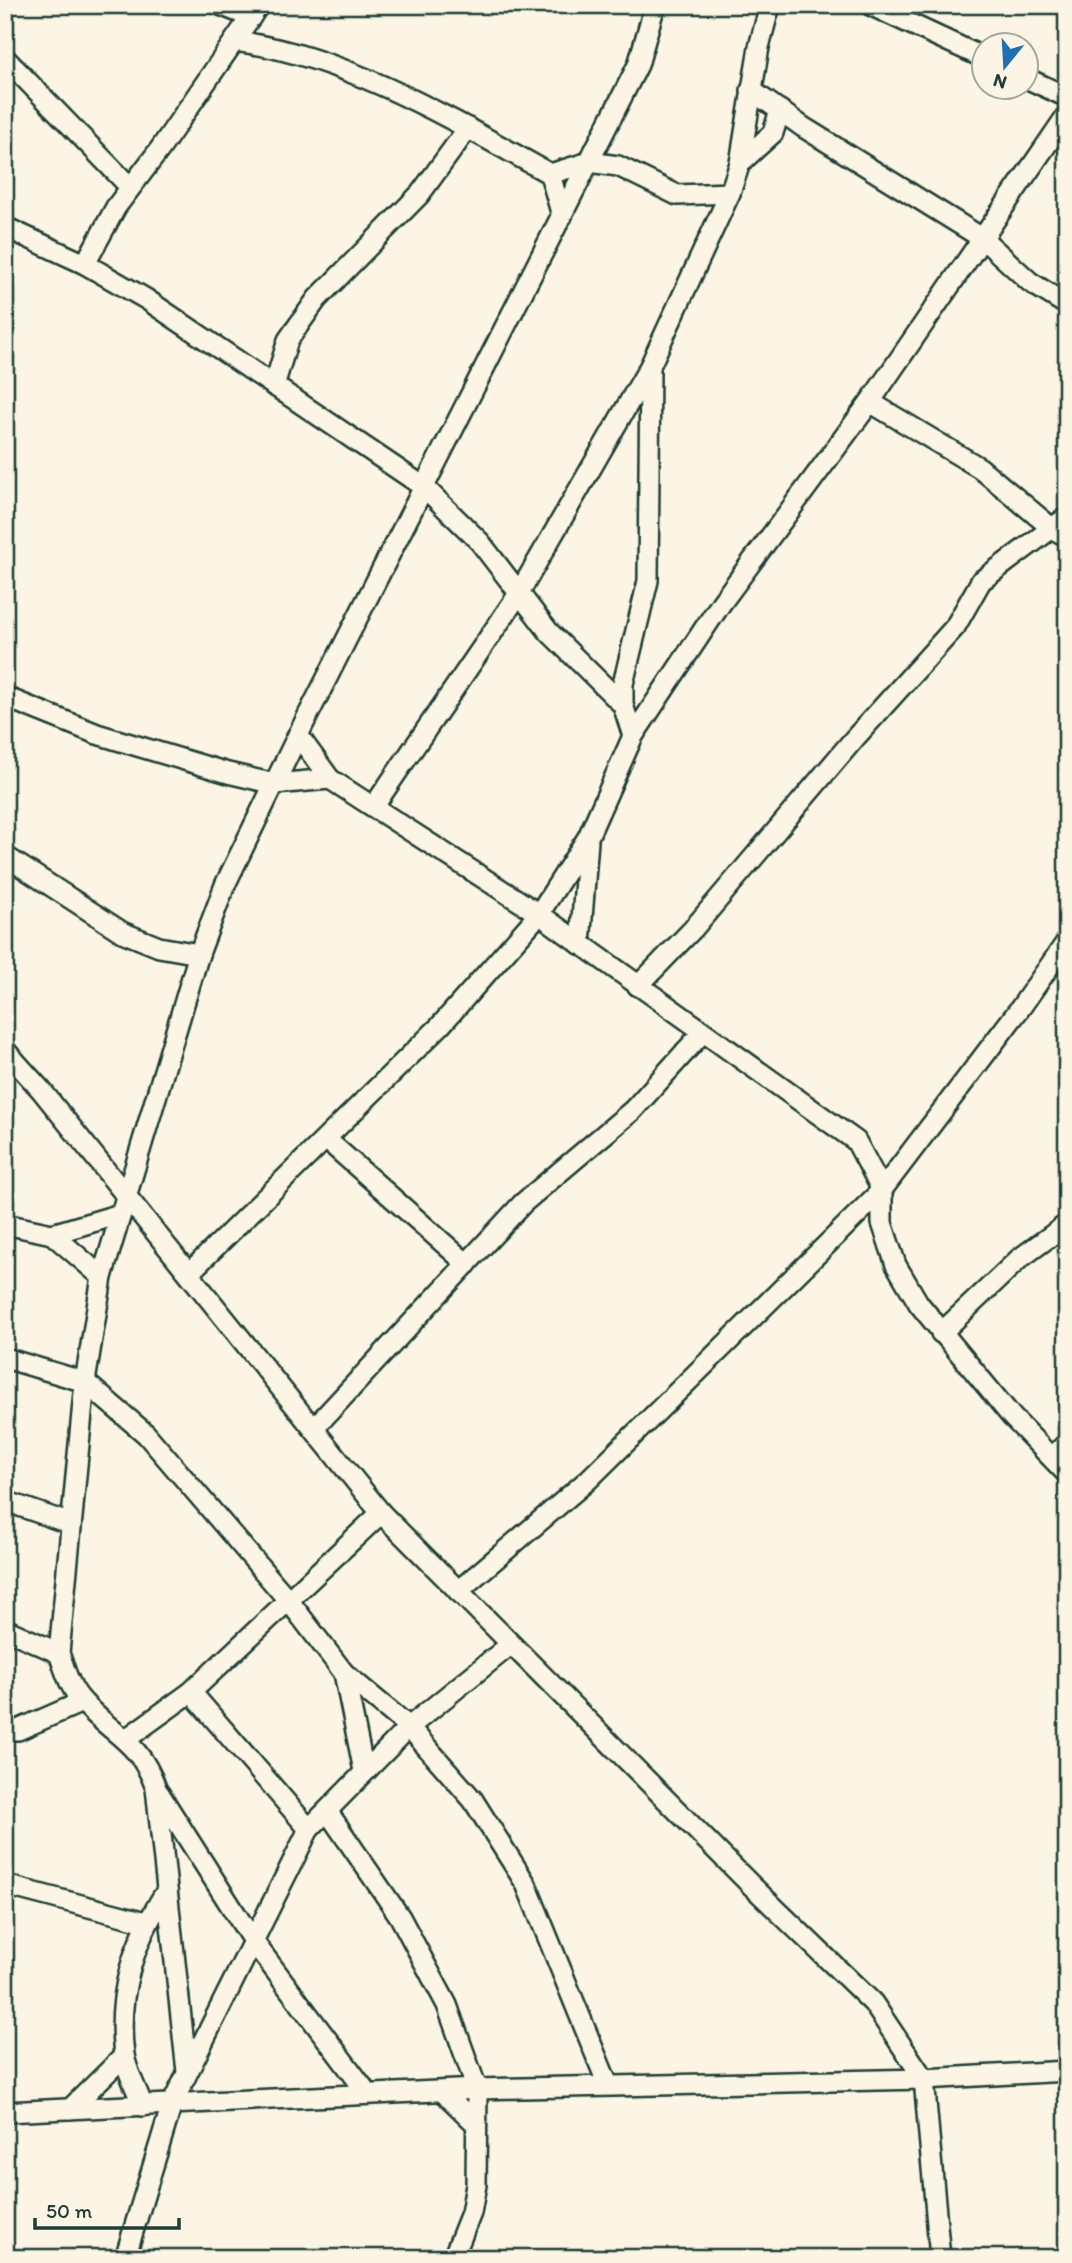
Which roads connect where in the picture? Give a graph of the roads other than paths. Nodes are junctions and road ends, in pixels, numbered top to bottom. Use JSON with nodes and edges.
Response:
{"nodes":[{"id":1,"x":220,"y":5,"type":"edge"},
{"id":2,"x":655,"y":5,"type":"edge"},
{"id":3,"x":770,"y":5,"type":"edge"},
{"id":4,"x":870,"y":5,"type":"edge"},
{"id":5,"x":255,"y":11,"type":"edge"},
{"id":6,"x":235,"y":41,"type":"junction"},
{"id":7,"x":970,"y":51,"type":"edge"},
{"id":8,"x":5,"y":58,"type":"edge"},
{"id":9,"x":1040,"y":84,"type":"edge"},
{"id":10,"x":751,"y":90,"type":"junction"},
{"id":11,"x":1067,"y":97,"type":"edge"},
{"id":12,"x":780,"y":110,"type":"junction"},
{"id":13,"x":1067,"y":115,"type":"edge"},
{"id":14,"x":803,"y":127,"type":"junction"},
{"id":15,"x":468,"y":128,"type":"junction"},
{"id":16,"x":773,"y":133,"type":"junction"},
{"id":17,"x":589,"y":162,"type":"junction"},
{"id":18,"x":740,"y":163,"type":"junction"},
{"id":19,"x":551,"y":174,"type":"junction"},
{"id":20,"x":130,"y":187,"type":"junction"},
{"id":21,"x":730,"y":193,"type":"junction"},
{"id":22,"x":562,"y":216,"type":"junction"},
{"id":23,"x":5,"y":226,"type":"edge"},
{"id":24,"x":982,"y":239,"type":"junction"},
{"id":25,"x":85,"y":264,"type":"junction"},
{"id":26,"x":1067,"y":305,"type":"edge"},
{"id":27,"x":650,"y":366,"type":"junction"},
{"id":28,"x":274,"y":386,"type":"junction"},
{"id":29,"x":870,"y":402,"type":"junction"},
{"id":30,"x":424,"y":487,"type":"junction"},
{"id":31,"x":1062,"y":528,"type":"edge"},
{"id":32,"x":518,"y":595,"type":"junction"},
{"id":33,"x":5,"y":696,"type":"edge"},
{"id":34,"x":623,"y":705,"type":"junction"},
{"id":35,"x":298,"y":735,"type":"junction"},
{"id":36,"x":633,"y":736,"type":"junction"},
{"id":37,"x":330,"y":779,"type":"junction"},
{"id":38,"x":275,"y":784,"type":"junction"},
{"id":39,"x":374,"y":806,"type":"junction"},
{"id":40,"x":588,"y":837,"type":"junction"},
{"id":41,"x":5,"y":856,"type":"edge"},
{"id":42,"x":539,"y":914,"type":"junction"},
{"id":43,"x":1067,"y":941,"type":"edge"},
{"id":44,"x":580,"y":944,"type":"junction"},
{"id":45,"x":199,"y":954,"type":"junction"},
{"id":46,"x":638,"y":986,"type":"junction"},
{"id":47,"x":702,"y":1033,"type":"junction"},
{"id":48,"x":5,"y":1050,"type":"edge"},
{"id":49,"x":327,"y":1140,"type":"junction"},
{"id":50,"x":882,"y":1190,"type":"junction"},
{"id":51,"x":125,"y":1195,"type":"junction"},
{"id":52,"x":120,"y":1214,"type":"junction"},
{"id":53,"x":5,"y":1224,"type":"edge"},
{"id":54,"x":1067,"y":1224,"type":"edge"},
{"id":55,"x":52,"y":1234,"type":"junction"},
{"id":56,"x":467,"y":1264,"type":"junction"},
{"id":57,"x":189,"y":1273,"type":"junction"},
{"id":58,"x":102,"y":1277,"type":"junction"},
{"id":59,"x":940,"y":1333,"type":"junction"},
{"id":60,"x":5,"y":1358,"type":"edge"},
{"id":61,"x":85,"y":1382,"type":"junction"},
{"id":62,"x":314,"y":1427,"type":"junction"},
{"id":63,"x":1067,"y":1443,"type":"edge"},
{"id":64,"x":1052,"y":1457,"type":"junction"},
{"id":65,"x":1067,"y":1474,"type":"edge"},
{"id":66,"x":5,"y":1501,"type":"edge"},
{"id":67,"x":381,"y":1513,"type":"junction"},
{"id":68,"x":71,"y":1524,"type":"junction"},
{"id":69,"x":458,"y":1591,"type":"junction"},
{"id":70,"x":289,"y":1601,"type":"junction"},
{"id":71,"x":5,"y":1629,"type":"edge"},
{"id":72,"x":510,"y":1644,"type":"junction"},
{"id":73,"x":59,"y":1653,"type":"junction"},
{"id":74,"x":344,"y":1673,"type":"junction"},
{"id":75,"x":191,"y":1692,"type":"junction"},
{"id":76,"x":82,"y":1702,"type":"junction"},
{"id":77,"x":409,"y":1727,"type":"junction"},
{"id":78,"x":5,"y":1730,"type":"edge"},
{"id":79,"x":126,"y":1739,"type":"junction"},
{"id":80,"x":365,"y":1771,"type":"junction"},
{"id":81,"x":156,"y":1788,"type":"junction"},
{"id":82,"x":328,"y":1812,"type":"junction"},
{"id":83,"x":309,"y":1829,"type":"junction"},
{"id":84,"x":5,"y":1885,"type":"edge"},
{"id":85,"x":167,"y":1890,"type":"junction"},
{"id":86,"x":146,"y":1922,"type":"junction"},
{"id":87,"x":253,"y":1941,"type":"junction"},
{"id":88,"x":124,"y":2056,"type":"junction"},
{"id":89,"x":1067,"y":2071,"type":"edge"},
{"id":90,"x":187,"y":2072,"type":"junction"},
{"id":91,"x":924,"y":2079,"type":"junction"},
{"id":92,"x":608,"y":2085,"type":"junction"},
{"id":93,"x":477,"y":2089,"type":"junction"},
{"id":94,"x":442,"y":2091,"type":"junction"},
{"id":95,"x":368,"y":2094,"type":"junction"},
{"id":96,"x":172,"y":2104,"type":"junction"},
{"id":97,"x":143,"y":2106,"type":"junction"},
{"id":98,"x":70,"y":2109,"type":"junction"},
{"id":99,"x":5,"y":2112,"type":"edge"},
{"id":100,"x":476,"y":2124,"type":"junction"},
{"id":101,"x":125,"y":2258,"type":"edge"},
{"id":102,"x":453,"y":2258,"type":"edge"},
{"id":103,"x":940,"y":2258,"type":"edge"}],
"edges":[{"from":1,"to":5,"type":"street"},
{"from":2,"to":17,"type":"street"},
{"from":3,"to":10,"type":"street"},
{"from":4,"to":7,"type":"street"},
{"from":5,"to":6,"type":"street"},
{"from":6,"to":15,"type":"street"},
{"from":6,"to":20,"type":"street"},
{"from":8,"to":20,"type":"street"},
{"from":9,"to":11,"type":"street"},
{"from":10,"to":12,"type":"street"},
{"from":10,"to":18,"type":"street"},
{"from":12,"to":14,"type":"street"},
{"from":12,"to":16,"type":"street"},
{"from":13,"to":24,"type":"street"},
{"from":14,"to":16,"type":"street"},
{"from":14,"to":24,"type":"street"},
{"from":15,"to":19,"type":"street"},
{"from":15,"to":28,"type":"street"},
{"from":16,"to":18,"type":"street"},
{"from":17,"to":19,"type":"street"},
{"from":17,"to":21,"type":"street"},
{"from":17,"to":22,"type":"street"},
{"from":18,"to":21,"type":"street"},
{"from":19,"to":22,"type":"street"},
{"from":20,"to":25,"type":"street"},
{"from":21,"to":27,"type":"street"},
{"from":22,"to":30,"type":"street"},
{"from":23,"to":25,"type":"street"},
{"from":24,"to":26,"type":"street"},
{"from":24,"to":29,"type":"street"},
{"from":25,"to":28,"type":"street"},
{"from":27,"to":32,"type":"street"},
{"from":27,"to":34,"type":"street"},
{"from":28,"to":30,"type":"street"},
{"from":29,"to":31,"type":"street"},
{"from":29,"to":36,"type":"street"},
{"from":30,"to":32,"type":"street"},
{"from":30,"to":35,"type":"street"},
{"from":31,"to":46,"type":"street"},
{"from":32,"to":34,"type":"street"},
{"from":32,"to":39,"type":"street"},
{"from":33,"to":38,"type":"street"},
{"from":34,"to":36,"type":"street"},
{"from":35,"to":37,"type":"street"},
{"from":35,"to":38,"type":"street"},
{"from":36,"to":40,"type":"street"},
{"from":37,"to":38,"type":"street"},
{"from":37,"to":39,"type":"street"},
{"from":38,"to":45,"type":"street"},
{"from":39,"to":42,"type":"street"},
{"from":40,"to":42,"type":"street"},
{"from":40,"to":44,"type":"street"},
{"from":41,"to":45,"type":"street"},
{"from":42,"to":44,"type":"street"},
{"from":42,"to":49,"type":"street"},
{"from":43,"to":50,"type":"street"},
{"from":44,"to":46,"type":"street"},
{"from":45,"to":51,"type":"street"},
{"from":46,"to":47,"type":"street"},
{"from":47,"to":50,"type":"street"},
{"from":47,"to":56,"type":"street"},
{"from":48,"to":51,"type":"street"},
{"from":49,"to":56,"type":"street"},
{"from":49,"to":57,"type":"street"},
{"from":50,"to":59,"type":"street"},
{"from":50,"to":69,"type":"street"},
{"from":51,"to":52,"type":"street"},
{"from":51,"to":57,"type":"street"},
{"from":52,"to":55,"type":"street"},
{"from":52,"to":58,"type":"street"},
{"from":53,"to":55,"type":"street"},
{"from":54,"to":59,"type":"street"},
{"from":55,"to":58,"type":"street"},
{"from":56,"to":62,"type":"street"},
{"from":57,"to":62,"type":"street"},
{"from":58,"to":61,"type":"street"},
{"from":59,"to":64,"type":"street"},
{"from":60,"to":61,"type":"street"},
{"from":61,"to":68,"type":"street"},
{"from":61,"to":70,"type":"street"},
{"from":62,"to":67,"type":"street"},
{"from":63,"to":64,"type":"street"},
{"from":64,"to":65,"type":"street"},
{"from":66,"to":68,"type":"street"},
{"from":67,"to":69,"type":"street"},
{"from":67,"to":70,"type":"street"},
{"from":68,"to":73,"type":"street"},
{"from":69,"to":72,"type":"street"},
{"from":70,"to":74,"type":"street"},
{"from":70,"to":75,"type":"street"},
{"from":71,"to":73,"type":"street"},
{"from":72,"to":77,"type":"street"},
{"from":72,"to":91,"type":"street"},
{"from":73,"to":76,"type":"street"},
{"from":74,"to":77,"type":"street"},
{"from":74,"to":80,"type":"street"},
{"from":75,"to":79,"type":"street"},
{"from":75,"to":83,"type":"street"},
{"from":76,"to":78,"type":"street"},
{"from":76,"to":79,"type":"street"},
{"from":77,"to":80,"type":"street"},
{"from":77,"to":92,"type":"street"},
{"from":79,"to":81,"type":"street"},
{"from":80,"to":82,"type":"street"},
{"from":81,"to":85,"type":"street"},
{"from":81,"to":87,"type":"street"},
{"from":82,"to":83,"type":"street"},
{"from":82,"to":93,"type":"street"},
{"from":83,"to":87,"type":"street"},
{"from":84,"to":86,"type":"street"},
{"from":85,"to":86,"type":"street"},
{"from":85,"to":90,"type":"street"},
{"from":86,"to":88,"type":"street"},
{"from":87,"to":90,"type":"street"},
{"from":87,"to":95,"type":"street"},
{"from":88,"to":97,"type":"street"},
{"from":88,"to":98,"type":"street"},
{"from":89,"to":91,"type":"street"},
{"from":90,"to":96,"type":"street"},
{"from":91,"to":92,"type":"street"},
{"from":91,"to":103,"type":"street"},
{"from":92,"to":93,"type":"street"},
{"from":93,"to":94,"type":"street"},
{"from":93,"to":100,"type":"street"},
{"from":94,"to":95,"type":"street"},
{"from":94,"to":100,"type":"street"},
{"from":95,"to":96,"type":"street"},
{"from":96,"to":97,"type":"street"},
{"from":96,"to":101,"type":"street"},
{"from":97,"to":98,"type":"street"},
{"from":98,"to":99,"type":"street"},
{"from":100,"to":102,"type":"street"}]}
